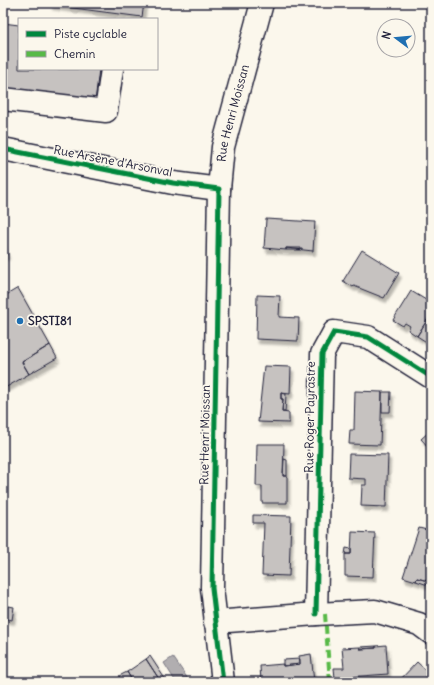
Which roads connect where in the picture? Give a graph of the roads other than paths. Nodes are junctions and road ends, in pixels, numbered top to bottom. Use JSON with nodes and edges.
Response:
{"nodes":[{"id":1,"x":262,"y":3,"type":"edge"},
{"id":2,"x":112,"y":70,"type":"edge"},
{"id":3,"x":3,"y":99,"type":"edge"},
{"id":4,"x":3,"y":149,"type":"edge"},
{"id":5,"x":219,"y":189,"type":"junction"},
{"id":6,"x":431,"y":377,"type":"edge"},
{"id":7,"x":316,"y":614,"type":"junction"},
{"id":8,"x":216,"y":622,"type":"junction"},
{"id":9,"x":431,"y":633,"type":"edge"},
{"id":10,"x":223,"y":682,"type":"edge"}],
"edges":[{"from":1,"to":5,"type":"street","name":"Rue Henri Moissan"},
{"from":2,"to":3,"type":"street"},
{"from":4,"to":5,"type":"street","name":"Rue Arsène d'Arsonval"},
{"from":5,"to":8,"type":"street","name":"Rue Henri Moissan"},
{"from":6,"to":7,"type":"street","name":"Rue Roger Payrastre"},
{"from":7,"to":8,"type":"street"},
{"from":7,"to":9,"type":"street"},
{"from":8,"to":10,"type":"street","name":"Rue Henri Moissan"}]}
